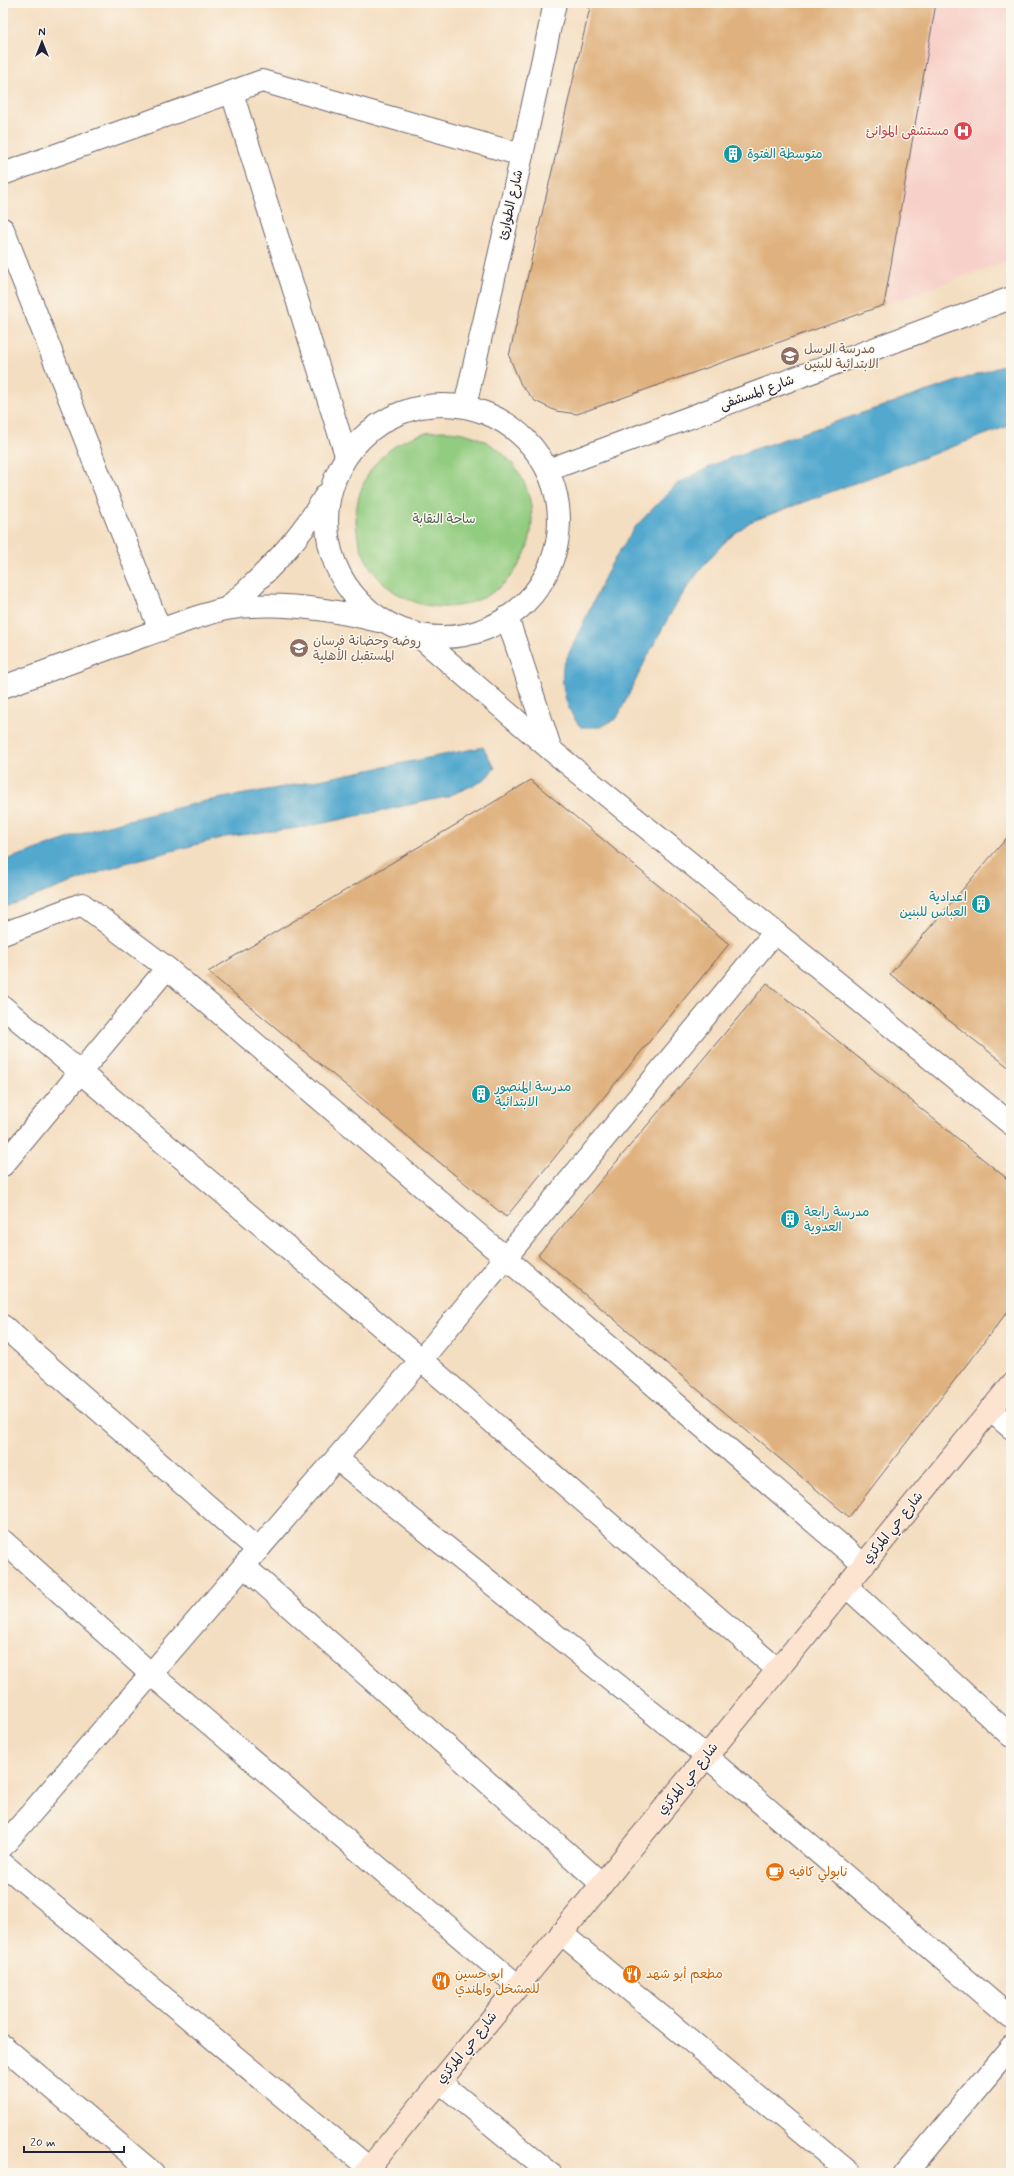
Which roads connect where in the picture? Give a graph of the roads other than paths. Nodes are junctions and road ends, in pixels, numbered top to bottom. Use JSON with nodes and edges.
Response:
{"nodes":[{"id":1,"x":555,"y":3,"type":"edge"},
{"id":2,"x":232,"y":93,"type":"junction"},
{"id":3,"x":522,"y":155,"type":"junction"},
{"id":4,"x":3,"y":174,"type":"edge"},
{"id":5,"x":3,"y":229,"type":"edge"},
{"id":6,"x":1011,"y":298,"type":"edge"},
{"id":7,"x":465,"y":406,"type":"junction"},
{"id":8,"x":346,"y":455,"type":"junction"},
{"id":9,"x":548,"y":470,"type":"junction"},
{"id":10,"x":330,"y":489,"type":"junction"},
{"id":11,"x":226,"y":609,"type":"junction"},
{"id":12,"x":507,"y":617,"type":"junction"},
{"id":13,"x":387,"y":623,"type":"junction"},
{"id":14,"x":160,"y":630,"type":"junction"},
{"id":15,"x":415,"y":634,"type":"junction"},
{"id":16,"x":3,"y":687,"type":"edge"},
{"id":17,"x":551,"y":750,"type":"junction"},
{"id":18,"x":775,"y":932,"type":"junction"},
{"id":19,"x":3,"y":934,"type":"edge"},
{"id":20,"x":167,"y":968,"type":"junction"},
{"id":21,"x":3,"y":1007,"type":"edge"},
{"id":22,"x":81,"y":1071,"type":"junction"},
{"id":23,"x":1011,"y":1124,"type":"edge"},
{"id":24,"x":3,"y":1165,"type":"edge"},
{"id":25,"x":505,"y":1258,"type":"junction"},
{"id":26,"x":3,"y":1326,"type":"edge"},
{"id":27,"x":422,"y":1360,"type":"junction"},
{"id":28,"x":1011,"y":1385,"type":"edge"},
{"id":29,"x":990,"y":1410,"type":"junction"},
{"id":30,"x":1011,"y":1428,"type":"edge"},
{"id":31,"x":337,"y":1459,"type":"junction"},
{"id":32,"x":3,"y":1542,"type":"edge"},
{"id":33,"x":258,"y":1550,"type":"junction"},
{"id":34,"x":864,"y":1565,"type":"junction"},
{"id":35,"x":244,"y":1566,"type":"junction"},
{"id":36,"x":846,"y":1586,"type":"junction"},
{"id":37,"x":778,"y":1670,"type":"junction"},
{"id":38,"x":151,"y":1674,"type":"junction"},
{"id":39,"x":1011,"y":1736,"type":"edge"},
{"id":40,"x":706,"y":1756,"type":"junction"},
{"id":41,"x":3,"y":1846,"type":"edge"},
{"id":42,"x":3,"y":1864,"type":"edge"},
{"id":43,"x":602,"y":1884,"type":"junction"},
{"id":44,"x":561,"y":1933,"type":"junction"},
{"id":45,"x":518,"y":1986,"type":"junction"},
{"id":46,"x":1011,"y":2018,"type":"edge"},
{"id":47,"x":3,"y":2046,"type":"edge"},
{"id":48,"x":1011,"y":2047,"type":"edge"},
{"id":49,"x":440,"y":2082,"type":"junction"},
{"id":50,"x":367,"y":2170,"type":"edge"},
{"id":51,"x":153,"y":2173,"type":"edge"},
{"id":52,"x":550,"y":2173,"type":"edge"},
{"id":53,"x":850,"y":2173,"type":"edge"},
{"id":54,"x":906,"y":2173,"type":"edge"}],
"edges":[{"from":1,"to":3,"type":"street","name":"شارع الطوارئ"},
{"from":2,"to":3,"type":"street"},
{"from":2,"to":4,"type":"street"},
{"from":2,"to":8,"type":"street"},
{"from":3,"to":7,"type":"street","name":"شارع الطوارئ"},
{"from":5,"to":14,"type":"street"},
{"from":6,"to":9,"type":"street","name":"شارع المسشفى"},
{"from":7,"to":8,"type":"street"},
{"from":7,"to":9,"type":"street"},
{"from":8,"to":10,"type":"street"},
{"from":9,"to":12,"type":"street"},
{"from":10,"to":11,"type":"street"},
{"from":10,"to":13,"type":"street"},
{"from":11,"to":13,"type":"street"},
{"from":11,"to":14,"type":"street"},
{"from":12,"to":15,"type":"street"},
{"from":12,"to":17,"type":"street"},
{"from":13,"to":15,"type":"street"},
{"from":14,"to":16,"type":"street"},
{"from":15,"to":17,"type":"street"},
{"from":17,"to":18,"type":"street"},
{"from":18,"to":23,"type":"street"},
{"from":18,"to":25,"type":"street"},
{"from":19,"to":20,"type":"street"},
{"from":20,"to":22,"type":"street"},
{"from":20,"to":25,"type":"street"},
{"from":21,"to":22,"type":"street"},
{"from":22,"to":24,"type":"street"},
{"from":22,"to":27,"type":"street"},
{"from":25,"to":27,"type":"street"},
{"from":25,"to":34,"type":"street"},
{"from":26,"to":33,"type":"street"},
{"from":27,"to":31,"type":"street"},
{"from":27,"to":37,"type":"street"},
{"from":28,"to":29,"type":"main road","name":"شارع حي المركزي"},
{"from":29,"to":30,"type":"street"},
{"from":29,"to":34,"type":"main road","name":"شارع حي المركزي"},
{"from":31,"to":33,"type":"street"},
{"from":31,"to":40,"type":"street"},
{"from":32,"to":38,"type":"street"},
{"from":33,"to":35,"type":"street"},
{"from":34,"to":36,"type":"main road","name":"شارع حي المركزي"},
{"from":35,"to":38,"type":"street"},
{"from":35,"to":43,"type":"street"},
{"from":36,"to":37,"type":"main road","name":"شارع حي المركزي"},
{"from":36,"to":39,"type":"street"},
{"from":37,"to":40,"type":"main road","name":"شارع حي المركزي"},
{"from":38,"to":41,"type":"street"},
{"from":38,"to":45,"type":"street"},
{"from":40,"to":43,"type":"main road","name":"شارع حي المركزي"},
{"from":40,"to":46,"type":"street"},
{"from":42,"to":50,"type":"street"},
{"from":43,"to":44,"type":"main road","name":"شارع حي المركزي"},
{"from":44,"to":45,"type":"main road","name":"شارع حي المركزي"},
{"from":44,"to":53,"type":"street"},
{"from":45,"to":49,"type":"main road","name":"شارع حي المركزي"},
{"from":47,"to":51,"type":"street"},
{"from":48,"to":54,"type":"street"},
{"from":49,"to":50,"type":"main road","name":"شارع حي المركزي"},
{"from":49,"to":52,"type":"street"}]}
